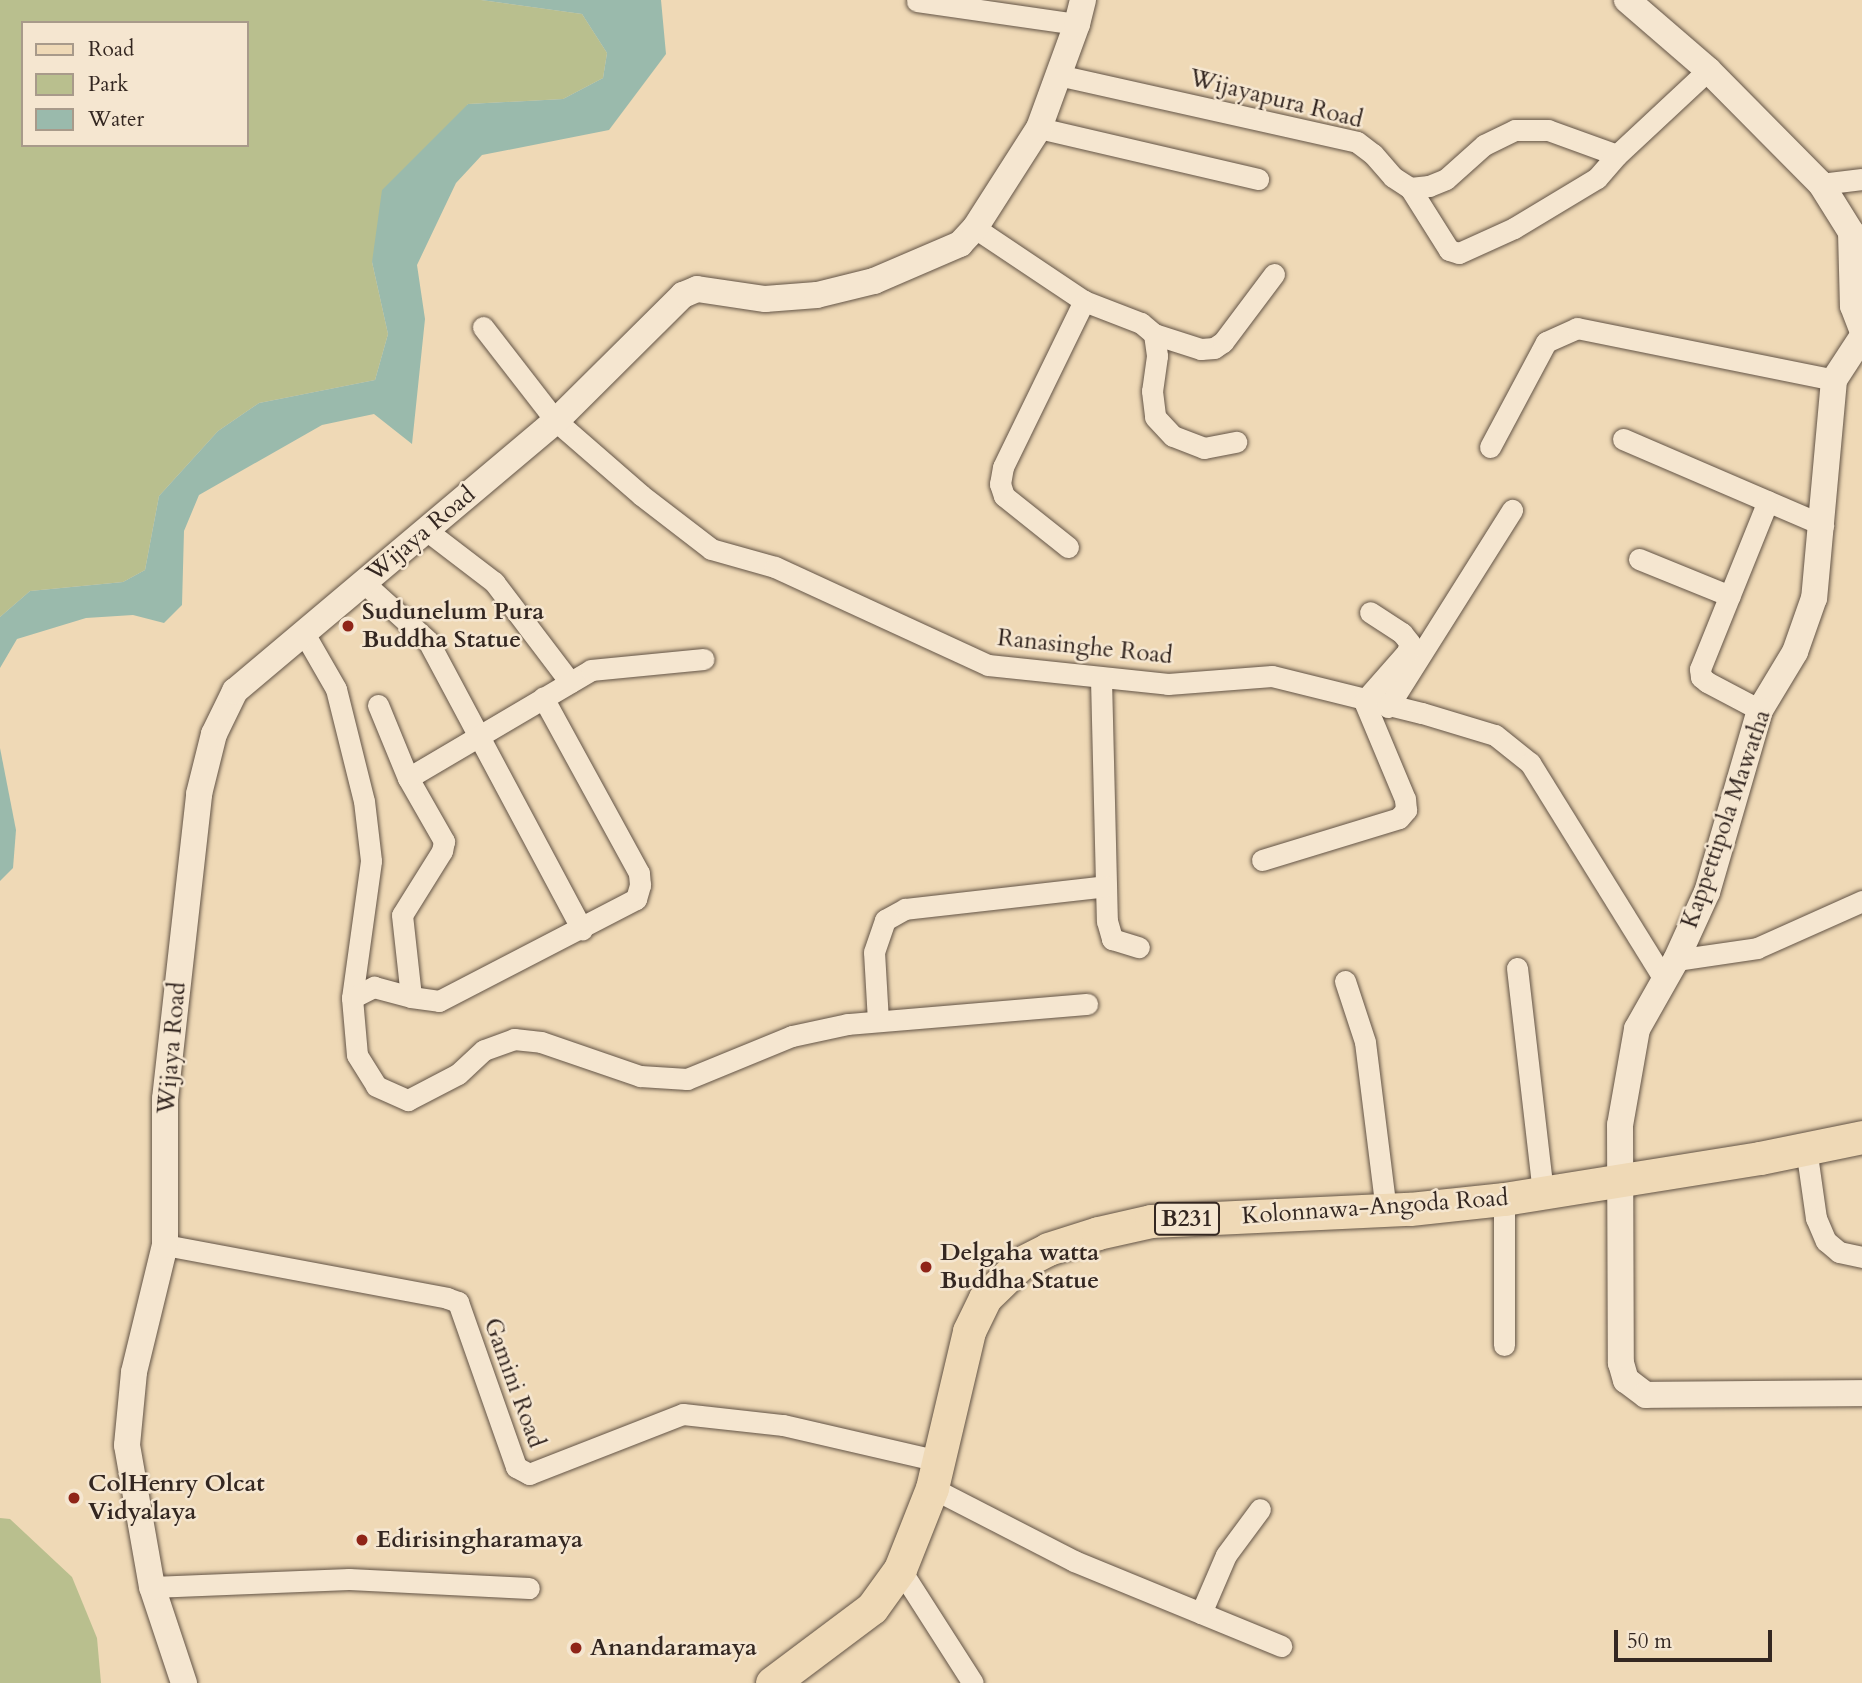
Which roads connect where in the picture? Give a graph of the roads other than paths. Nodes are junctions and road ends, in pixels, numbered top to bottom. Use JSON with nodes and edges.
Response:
{"nodes":[{"id":1,"x":1627,"y":0,"type":"edge"},
{"id":2,"x":917,"y":1,"type":"edge"},
{"id":3,"x":1080,"y":12,"type":"edge"},
{"id":4,"x":1708,"y":70,"type":"junction"},
{"id":5,"x":1058,"y":75,"type":"junction"},
{"id":6,"x":1039,"y":128,"type":"junction"},
{"id":7,"x":1617,"y":155,"type":"junction"},
{"id":8,"x":1258,"y":179,"type":"dead end"},
{"id":9,"x":1862,"y":179,"type":"edge"},
{"id":10,"x":1821,"y":184,"type":"junction"},
{"id":11,"x":1410,"y":188,"type":"junction"},
{"id":12,"x":975,"y":228,"type":"junction"},
{"id":13,"x":1274,"y":274,"type":"dead end"},
{"id":14,"x":1084,"y":301,"type":"junction"},
{"id":15,"x":483,"y":327,"type":"dead end"},
{"id":16,"x":1862,"y":329,"type":"edge"},
{"id":17,"x":1153,"y":334,"type":"junction"},
{"id":18,"x":1862,"y":337,"type":"edge"},
{"id":19,"x":1834,"y":380,"type":"junction"},
{"id":20,"x":556,"y":421,"type":"junction"},
{"id":21,"x":1623,"y":439,"type":"dead end"},
{"id":22,"x":1236,"y":442,"type":"dead end"},
{"id":23,"x":1490,"y":447,"type":"dead end"},
{"id":24,"x":1768,"y":501,"type":"junction"},
{"id":25,"x":1512,"y":510,"type":"dead end"},
{"id":26,"x":1823,"y":525,"type":"junction"},
{"id":27,"x":426,"y":530,"type":"junction"},
{"id":28,"x":1068,"y":547,"type":"dead end"},
{"id":29,"x":1639,"y":559,"type":"dead end"},
{"id":30,"x":363,"y":582,"type":"junction"},
{"id":31,"x":1730,"y":596,"type":"junction"},
{"id":32,"x":1370,"y":611,"type":"dead end"},
{"id":33,"x":304,"y":635,"type":"junction"},
{"id":34,"x":703,"y":659,"type":"dead end"},
{"id":35,"x":1101,"y":679,"type":"junction"},
{"id":36,"x":570,"y":682,"type":"junction"},
{"id":37,"x":543,"y":698,"type":"junction"},
{"id":38,"x":1364,"y":701,"type":"junction"},
{"id":39,"x":379,"y":705,"type":"dead end"},
{"id":40,"x":1388,"y":707,"type":"junction"},
{"id":41,"x":1760,"y":710,"type":"junction"},
{"id":42,"x":479,"y":734,"type":"junction"},
{"id":43,"x":408,"y":778,"type":"junction"},
{"id":44,"x":1262,"y":860,"type":"dead end"},
{"id":45,"x":1106,"y":886,"type":"junction"},
{"id":46,"x":1862,"y":901,"type":"edge"},
{"id":47,"x":582,"y":929,"type":"junction"},
{"id":48,"x":1139,"y":947,"type":"dead end"},
{"id":49,"x":1517,"y":968,"type":"dead end"},
{"id":50,"x":1670,"y":970,"type":"junction"},
{"id":51,"x":1345,"y":981,"type":"dead end"},
{"id":52,"x":352,"y":998,"type":"junction"},
{"id":53,"x":411,"y":998,"type":"junction"},
{"id":54,"x":1087,"y":1004,"type":"dead end"},
{"id":55,"x":878,"y":1021,"type":"junction"},
{"id":56,"x":1862,"y":1136,"type":"edge"},
{"id":57,"x":1806,"y":1148,"type":"junction"},
{"id":58,"x":1621,"y":1182,"type":"junction"},
{"id":59,"x":1543,"y":1193,"type":"junction"},
{"id":60,"x":1504,"y":1199,"type":"junction"},
{"id":61,"x":1386,"y":1210,"type":"junction"},
{"id":62,"x":165,"y":1245,"type":"junction"},
{"id":63,"x":1862,"y":1257,"type":"edge"},
{"id":64,"x":1504,"y":1345,"type":"dead end"},
{"id":65,"x":1862,"y":1393,"type":"edge"},
{"id":66,"x":935,"y":1474,"type":"junction"},
{"id":67,"x":1260,"y":1509,"type":"dead end"},
{"id":68,"x":900,"y":1569,"type":"junction"},
{"id":69,"x":152,"y":1587,"type":"junction"},
{"id":70,"x":529,"y":1588,"type":"dead end"},
{"id":71,"x":1201,"y":1613,"type":"junction"},
{"id":72,"x":1282,"y":1646,"type":"dead end"},
{"id":73,"x":184,"y":1683,"type":"edge"},
{"id":74,"x":772,"y":1683,"type":"edge"},
{"id":75,"x":973,"y":1683,"type":"edge"}],
"edges":[{"from":1,"to":4,"type":"street"},
{"from":2,"to":3,"type":"street"},
{"from":3,"to":5,"type":"street","name":"Wijaya Road"},
{"from":4,"to":7,"type":"street"},
{"from":4,"to":10,"type":"street"},
{"from":5,"to":6,"type":"street","name":"Wijaya Road"},
{"from":5,"to":11,"type":"street","name":"Wijayapura Road"},
{"from":6,"to":8,"type":"street"},
{"from":6,"to":12,"type":"street","name":"Wijaya Road"},
{"from":7,"to":11,"type":"street"},
{"from":7,"to":11,"type":"street","name":"Wijayapura Road"},
{"from":9,"to":10,"type":"street"},
{"from":10,"to":16,"type":"street"},
{"from":12,"to":14,"type":"street"},
{"from":12,"to":20,"type":"street","name":"Wijaya Road"},
{"from":13,"to":17,"type":"street"},
{"from":14,"to":17,"type":"street"},
{"from":14,"to":28,"type":"street"},
{"from":15,"to":20,"type":"street","name":"Ranasinghe Road"},
{"from":17,"to":22,"type":"street"},
{"from":18,"to":19,"type":"street","name":"Kappettipola Mawatha"},
{"from":19,"to":23,"type":"street"},
{"from":19,"to":26,"type":"street","name":"Kappettipola Mawatha"},
{"from":20,"to":27,"type":"street","name":"Wijaya Road"},
{"from":20,"to":35,"type":"street","name":"Ranasinghe Road"},
{"from":21,"to":24,"type":"street"},
{"from":24,"to":26,"type":"street"},
{"from":24,"to":31,"type":"street"},
{"from":25,"to":40,"type":"street"},
{"from":26,"to":41,"type":"street","name":"Kappettipola Mawatha"},
{"from":27,"to":30,"type":"street","name":"Wijaya Road"},
{"from":27,"to":36,"type":"street"},
{"from":29,"to":31,"type":"street"},
{"from":30,"to":33,"type":"street","name":"Wijaya Road"},
{"from":30,"to":42,"type":"street"},
{"from":31,"to":41,"type":"street"},
{"from":32,"to":38,"type":"street"},
{"from":33,"to":52,"type":"street"},
{"from":33,"to":62,"type":"street","name":"Wijaya Road"},
{"from":34,"to":36,"type":"street"},
{"from":35,"to":38,"type":"street","name":"Ranasinghe Road"},
{"from":35,"to":45,"type":"street"},
{"from":36,"to":37,"type":"street"},
{"from":37,"to":42,"type":"street"},
{"from":37,"to":47,"type":"street"},
{"from":38,"to":40,"type":"street","name":"Ranasinghe Road"},
{"from":38,"to":44,"type":"street"},
{"from":39,"to":43,"type":"street"},
{"from":40,"to":50,"type":"street","name":"Ranasinghe Road"},
{"from":41,"to":50,"type":"street","name":"Kappettipola Mawatha"},
{"from":42,"to":43,"type":"street"},
{"from":42,"to":47,"type":"street"},
{"from":43,"to":53,"type":"street"},
{"from":45,"to":48,"type":"street"},
{"from":45,"to":55,"type":"street"},
{"from":46,"to":50,"type":"street"},
{"from":47,"to":53,"type":"street"},
{"from":49,"to":59,"type":"street"},
{"from":50,"to":58,"type":"street","name":"Kappettipola Mawatha"},
{"from":51,"to":61,"type":"street"},
{"from":52,"to":53,"type":"street"},
{"from":52,"to":55,"type":"street"},
{"from":54,"to":55,"type":"street"},
{"from":56,"to":57,"type":"main road","name":"Kolonnawa-Angoda Road","number":"B231"},
{"from":57,"to":58,"type":"main road","name":"Kolonnawa-Angoda Road","number":"B231"},
{"from":57,"to":63,"type":"street"},
{"from":58,"to":59,"type":"main road","name":"Kolonnawa-Angoda Road","number":"B231"},
{"from":58,"to":65,"type":"street","name":"Kappettipola Mawatha"},
{"from":59,"to":60,"type":"main road","name":"Kolonnawa-Angoda Road","number":"B231"},
{"from":60,"to":61,"type":"main road","name":"Kolonnawa-Angoda Road","number":"B231"},
{"from":60,"to":64,"type":"street"},
{"from":61,"to":66,"type":"main road","name":"Kolonnawa-Angoda Road","number":"B231"},
{"from":62,"to":66,"type":"street","name":"Gamini Road"},
{"from":62,"to":69,"type":"street","name":"Wijaya Road"},
{"from":66,"to":68,"type":"main road","name":"Kolonnawa-Angoda Road","number":"B231"},
{"from":66,"to":71,"type":"street"},
{"from":67,"to":71,"type":"street"},
{"from":68,"to":74,"type":"main road","name":"Kolonnawa-Angoda Road","number":"B231"},
{"from":68,"to":75,"type":"street"},
{"from":69,"to":70,"type":"street"},
{"from":69,"to":73,"type":"street","name":"Wijaya Road"},
{"from":71,"to":72,"type":"street"}]}
